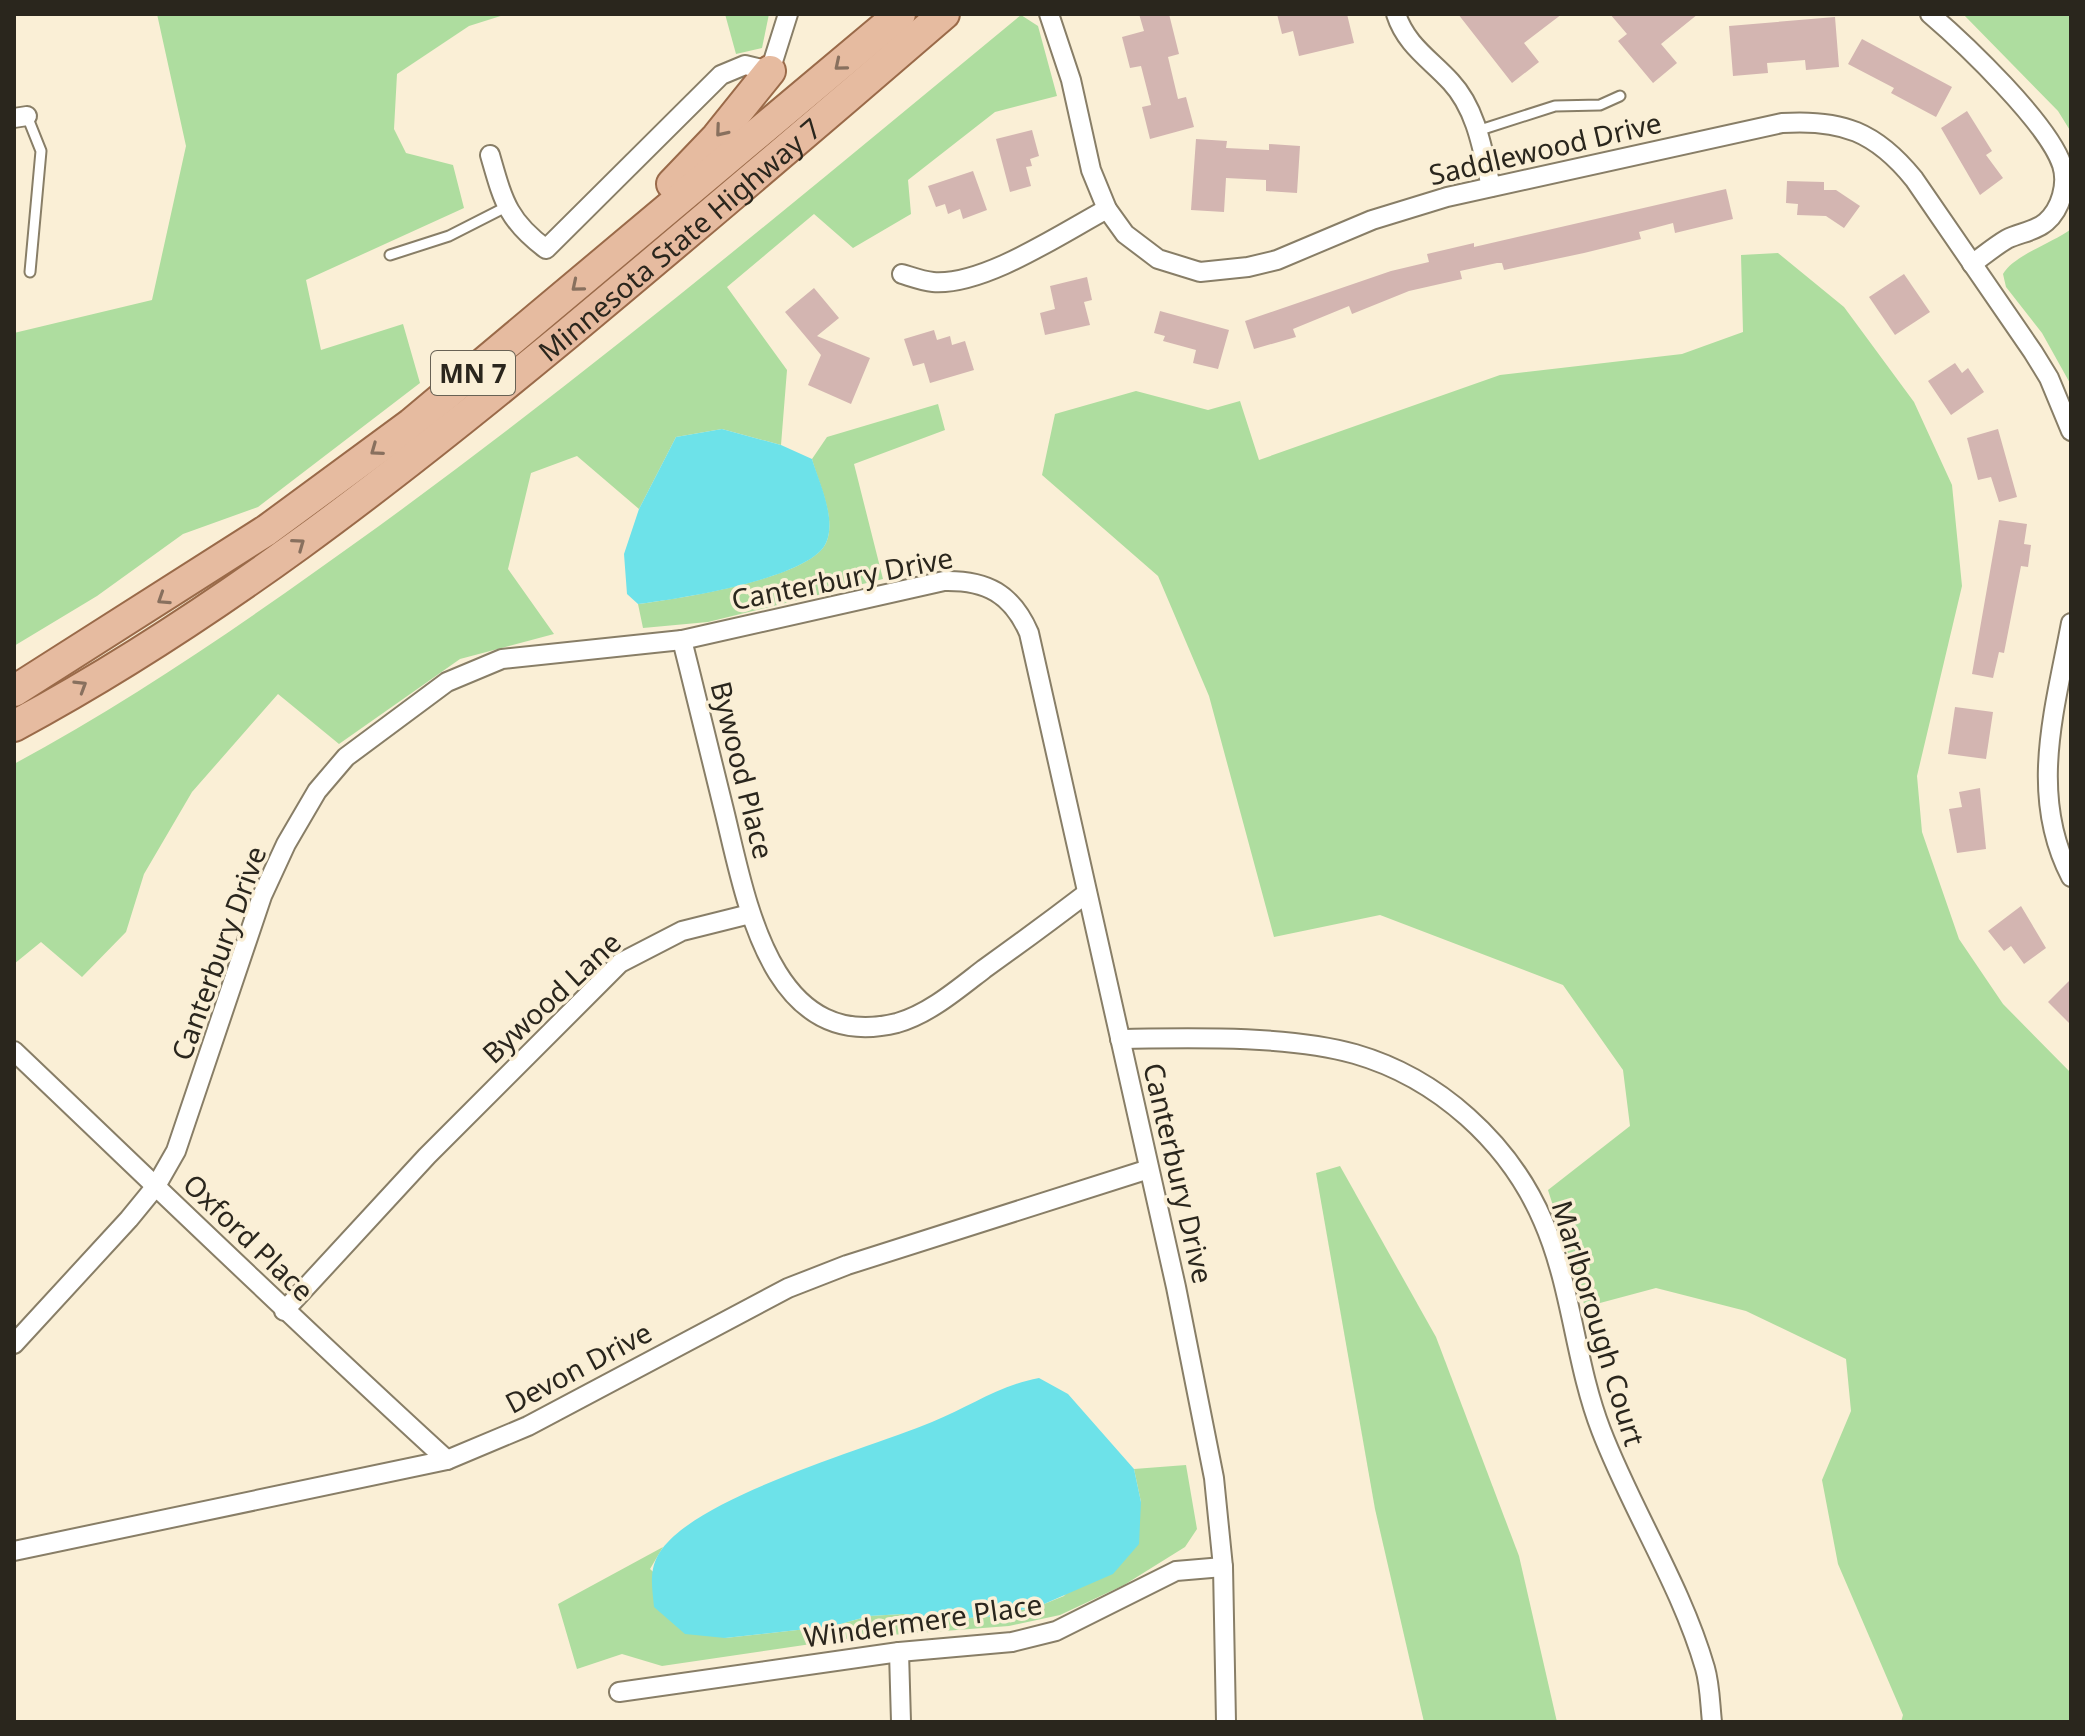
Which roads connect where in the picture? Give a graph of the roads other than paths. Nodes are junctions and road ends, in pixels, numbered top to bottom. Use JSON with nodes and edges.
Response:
{"nodes":[{"id":1,"x":788,"y":14,"type":"edge"},
{"id":2,"x":900,"y":14,"type":"edge"},
{"id":3,"x":944,"y":14,"type":"edge"},
{"id":4,"x":1049,"y":14,"type":"edge"},
{"id":5,"x":1396,"y":14,"type":"edge"},
{"id":6,"x":1930,"y":14,"type":"edge"},
{"id":7,"x":770,"y":71,"type":"junction"},
{"id":8,"x":1620,"y":96,"type":"dead end"},
{"id":9,"x":20,"y":117,"type":"edge"},
{"id":10,"x":1477,"y":131,"type":"junction"},
{"id":11,"x":490,"y":155,"type":"dead end"},
{"id":12,"x":1491,"y":187,"type":"junction"},
{"id":13,"x":506,"y":207,"type":"junction"},
{"id":14,"x":1107,"y":209,"type":"junction"},
{"id":15,"x":390,"y":255,"type":"dead end"},
{"id":16,"x":604,"y":263,"type":"junction"},
{"id":17,"x":1972,"y":264,"type":"junction"},
{"id":18,"x":30,"y":272,"type":"dead end"},
{"id":19,"x":902,"y":274,"type":"dead end"},
{"id":20,"x":2071,"y":431,"type":"edge"},
{"id":21,"x":2071,"y":623,"type":"edge"},
{"id":22,"x":682,"y":640,"type":"junction"},
{"id":23,"x":14,"y":691,"type":"edge"},
{"id":24,"x":14,"y":726,"type":"edge"},
{"id":25,"x":2071,"y":877,"type":"edge"},
{"id":26,"x":1087,"y":893,"type":"junction"},
{"id":27,"x":750,"y":914,"type":"junction"},
{"id":28,"x":1120,"y":1039,"type":"junction"},
{"id":29,"x":14,"y":1051,"type":"edge"},
{"id":30,"x":1149,"y":1169,"type":"junction"},
{"id":31,"x":156,"y":1186,"type":"junction"},
{"id":32,"x":284,"y":1311,"type":"junction"},
{"id":33,"x":14,"y":1344,"type":"edge"},
{"id":34,"x":447,"y":1460,"type":"junction"},
{"id":35,"x":14,"y":1551,"type":"edge"},
{"id":36,"x":1223,"y":1567,"type":"junction"},
{"id":37,"x":899,"y":1652,"type":"junction"},
{"id":38,"x":619,"y":1692,"type":"dead end"},
{"id":39,"x":901,"y":1722,"type":"edge"},
{"id":40,"x":1226,"y":1722,"type":"edge"},
{"id":41,"x":1712,"y":1722,"type":"edge"}],
"edges":[{"from":1,"to":7,"type":"street"},
{"from":2,"to":16,"type":"main road","name":"Minnesota State Highway 7","number":"MN 7","one_way":true},
{"from":24,"to":3,"type":"main road","name":"Minnesota State Highway 7","number":"MN 7","one_way":true},
{"from":4,"to":14,"type":"street","name":"Saddlewood Drive"},
{"from":5,"to":10,"type":"street"},
{"from":6,"to":17,"type":"street"},
{"from":7,"to":13,"type":"street"},
{"from":7,"to":16,"type":"main road","one_way":true},
{"from":8,"to":10,"type":"lane"},
{"from":9,"to":18,"type":"lane"},
{"from":10,"to":12,"type":"street"},
{"from":11,"to":13,"type":"street"},
{"from":12,"to":14,"type":"street","name":"Saddlewood Drive"},
{"from":12,"to":17,"type":"street","name":"Saddlewood Drive"},
{"from":13,"to":15,"type":"lane"},
{"from":14,"to":19,"type":"street"},
{"from":16,"to":23,"type":"main road","name":"Minnesota State Highway 7","number":"MN 7","one_way":true},
{"from":17,"to":20,"type":"street","name":"Saddlewood Drive"},
{"from":21,"to":25,"type":"street"},
{"from":22,"to":26,"type":"street","name":"Canterbury Drive"},
{"from":22,"to":27,"type":"street","name":"Bywood Place"},
{"from":22,"to":31,"type":"street","name":"Canterbury Drive"},
{"from":26,"to":27,"type":"street"},
{"from":26,"to":28,"type":"street","name":"Canterbury Drive"},
{"from":27,"to":32,"type":"street","name":"Bywood Lane"},
{"from":28,"to":30,"type":"street","name":"Canterbury Drive"},
{"from":28,"to":41,"type":"street","name":"Marlborough Court"},
{"from":29,"to":31,"type":"street","name":"Oxford Place"},
{"from":30,"to":34,"type":"street","name":"Devon Drive"},
{"from":30,"to":36,"type":"street","name":"Canterbury Drive"},
{"from":31,"to":32,"type":"street","name":"Oxford Place"},
{"from":31,"to":33,"type":"street","name":"Canterbury Drive"},
{"from":32,"to":34,"type":"street","name":"Oxford Place"},
{"from":34,"to":35,"type":"street","name":"Devon Drive"},
{"from":36,"to":37,"type":"street","name":"Windermere Place"},
{"from":36,"to":40,"type":"street","name":"Canterbury Drive"},
{"from":37,"to":38,"type":"street","name":"Windermere Place"},
{"from":37,"to":39,"type":"street"}]}
